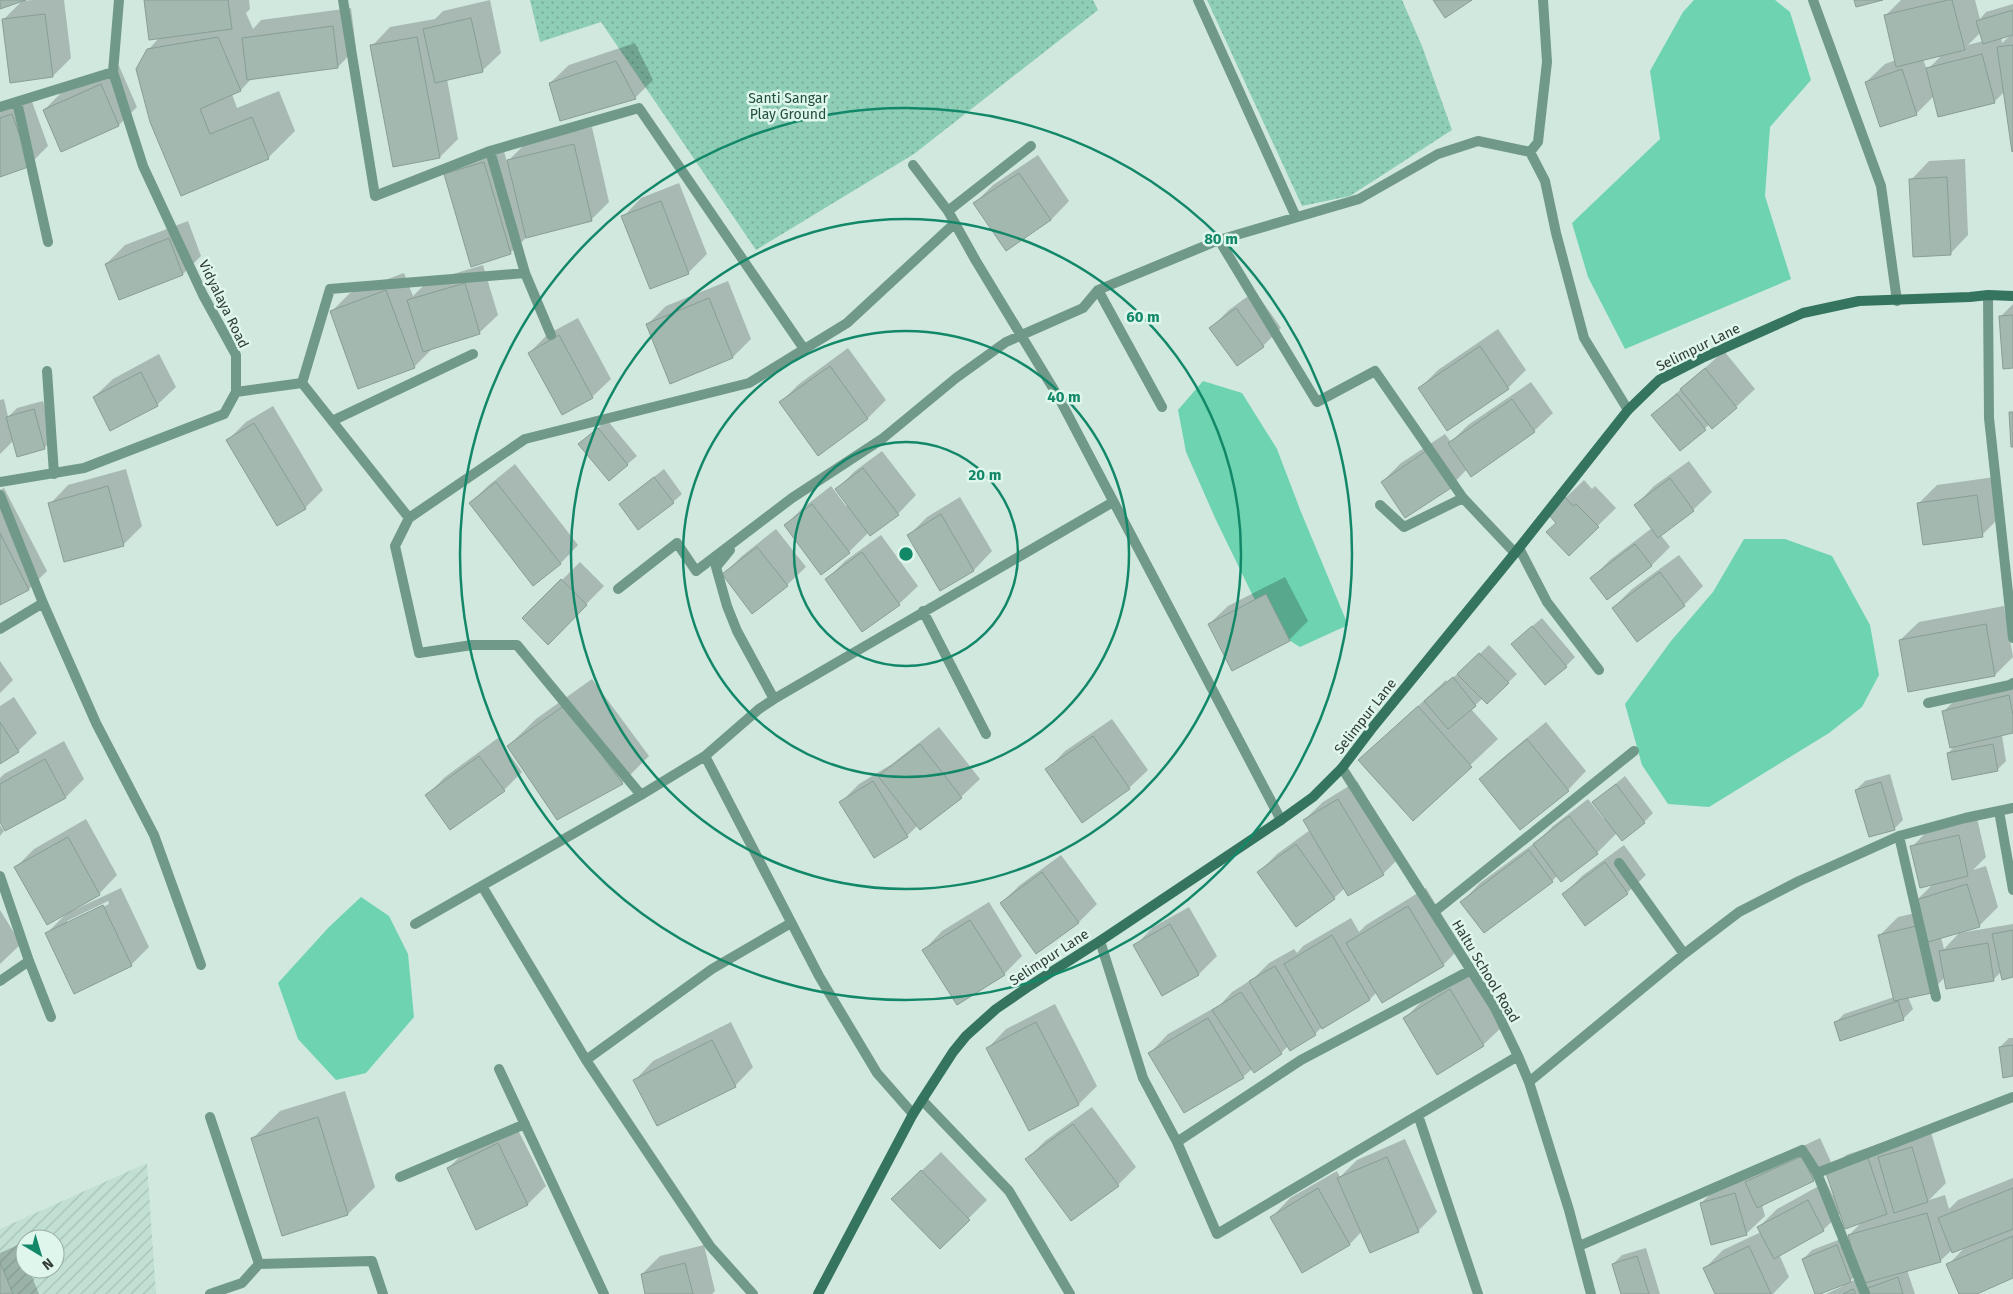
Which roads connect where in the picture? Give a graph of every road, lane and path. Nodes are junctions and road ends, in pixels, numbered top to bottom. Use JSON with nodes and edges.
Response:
{"nodes":[{"id":1,"x":119,"y":0,"type":"edge"},
{"id":2,"x":344,"y":0,"type":"edge"},
{"id":3,"x":1198,"y":0,"type":"edge"},
{"id":4,"x":1543,"y":0,"type":"edge"},
{"id":5,"x":1814,"y":0,"type":"edge"},
{"id":6,"x":113,"y":72,"type":"junction"},
{"id":7,"x":17,"y":102,"type":"junction"},
{"id":8,"x":0,"y":107,"type":"edge"},
{"id":9,"x":1031,"y":146,"type":"dead end"},
{"id":10,"x":490,"y":152,"type":"junction"},
{"id":11,"x":1530,"y":152,"type":"junction"},
{"id":12,"x":912,"y":165,"type":"dead end"},
{"id":13,"x":948,"y":211,"type":"junction"},
{"id":14,"x":1296,"y":217,"type":"junction"},
{"id":15,"x":955,"y":223,"type":"junction"},
{"id":16,"x":1219,"y":240,"type":"junction"},
{"id":17,"x":48,"y":242,"type":"dead end"},
{"id":18,"x":526,"y":273,"type":"junction"},
{"id":19,"x":1098,"y":290,"type":"junction"},
{"id":20,"x":1988,"y":295,"type":"junction"},
{"id":21,"x":2013,"y":296,"type":"edge"},
{"id":22,"x":1897,"y":301,"type":"junction"},
{"id":23,"x":550,"y":335,"type":"dead end"},
{"id":24,"x":1022,"y":335,"type":"junction"},
{"id":25,"x":804,"y":349,"type":"junction"},
{"id":26,"x":473,"y":354,"type":"dead end"},
{"id":27,"x":47,"y":371,"type":"dead end"},
{"id":28,"x":302,"y":383,"type":"junction"},
{"id":29,"x":236,"y":392,"type":"junction"},
{"id":30,"x":1162,"y":407,"type":"dead end"},
{"id":31,"x":1628,"y":410,"type":"junction"},
{"id":32,"x":332,"y":421,"type":"junction"},
{"id":33,"x":54,"y":474,"type":"junction"},
{"id":34,"x":0,"y":482,"type":"edge"},
{"id":35,"x":0,"y":495,"type":"edge"},
{"id":36,"x":1463,"y":498,"type":"junction"},
{"id":37,"x":1113,"y":502,"type":"junction"},
{"id":38,"x":1380,"y":505,"type":"dead end"},
{"id":39,"x":409,"y":518,"type":"junction"},
{"id":40,"x":738,"y":539,"type":"junction"},
{"id":41,"x":1517,"y":550,"type":"junction"},
{"id":42,"x":618,"y":589,"type":"dead end"},
{"id":43,"x":43,"y":603,"type":"junction"},
{"id":44,"x":923,"y":612,"type":"junction"},
{"id":45,"x":0,"y":629,"type":"edge"},
{"id":46,"x":2013,"y":638,"type":"edge"},
{"id":47,"x":1599,"y":670,"type":"dead end"},
{"id":48,"x":2013,"y":683,"type":"edge"},
{"id":49,"x":774,"y":699,"type":"junction"},
{"id":50,"x":1928,"y":702,"type":"dead end"},
{"id":51,"x":986,"y":734,"type":"dead end"},
{"id":52,"x":1634,"y":751,"type":"dead end"},
{"id":53,"x":705,"y":756,"type":"junction"},
{"id":54,"x":1342,"y":768,"type":"junction"},
{"id":55,"x":641,"y":795,"type":"junction"},
{"id":56,"x":2013,"y":808,"type":"edge"},
{"id":57,"x":1999,"y":811,"type":"junction"},
{"id":58,"x":1281,"y":820,"type":"junction"},
{"id":59,"x":1900,"y":836,"type":"junction"},
{"id":60,"x":1619,"y":863,"type":"dead end"},
{"id":61,"x":0,"y":876,"type":"edge"},
{"id":62,"x":482,"y":886,"type":"junction"},
{"id":63,"x":2013,"y":890,"type":"edge"},
{"id":64,"x":1434,"y":912,"type":"junction"},
{"id":65,"x":792,"y":923,"type":"junction"},
{"id":66,"x":415,"y":924,"type":"dead end"},
{"id":67,"x":1100,"y":940,"type":"junction"},
{"id":68,"x":1684,"y":954,"type":"junction"},
{"id":69,"x":29,"y":961,"type":"junction"},
{"id":70,"x":202,"y":965,"type":"dead end"},
{"id":71,"x":1471,"y":970,"type":"junction"},
{"id":72,"x":0,"y":981,"type":"edge"},
{"id":73,"x":1936,"y":997,"type":"dead end"},
{"id":74,"x":51,"y":1017,"type":"dead end"},
{"id":75,"x":1518,"y":1056,"type":"junction"},
{"id":76,"x":586,"y":1060,"type":"junction"},
{"id":77,"x":499,"y":1069,"type":"dead end"},
{"id":78,"x":1529,"y":1082,"type":"junction"},
{"id":79,"x":2013,"y":1097,"type":"edge"},
{"id":80,"x":922,"y":1100,"type":"junction"},
{"id":81,"x":913,"y":1114,"type":"junction"},
{"id":82,"x":1418,"y":1116,"type":"junction"},
{"id":83,"x":210,"y":1118,"type":"dead end"},
{"id":84,"x":525,"y":1124,"type":"junction"},
{"id":85,"x":1177,"y":1142,"type":"junction"},
{"id":86,"x":1817,"y":1173,"type":"junction"},
{"id":87,"x":400,"y":1177,"type":"dead end"},
{"id":88,"x":1578,"y":1246,"type":"junction"},
{"id":89,"x":259,"y":1264,"type":"junction"},
{"id":90,"x":210,"y":1294,"type":"edge"},
{"id":91,"x":383,"y":1294,"type":"edge"},
{"id":92,"x":604,"y":1294,"type":"edge"},
{"id":93,"x":753,"y":1294,"type":"edge"},
{"id":94,"x":818,"y":1294,"type":"edge"},
{"id":95,"x":1070,"y":1294,"type":"edge"},
{"id":96,"x":1478,"y":1294,"type":"edge"},
{"id":97,"x":1592,"y":1294,"type":"edge"},
{"id":98,"x":1865,"y":1294,"type":"edge"}],
"edges":[{"from":1,"to":6,"type":"street"},
{"from":2,"to":10,"type":"street"},
{"from":3,"to":14,"type":"street"},
{"from":4,"to":11,"type":"street"},
{"from":5,"to":22,"type":"street"},
{"from":6,"to":7,"type":"street"},
{"from":6,"to":29,"type":"street","name":"Vidyalaya Road"},
{"from":7,"to":8,"type":"street"},
{"from":7,"to":17,"type":"street"},
{"from":9,"to":13,"type":"street"},
{"from":10,"to":18,"type":"street"},
{"from":10,"to":25,"type":"street"},
{"from":11,"to":14,"type":"street"},
{"from":11,"to":31,"type":"street"},
{"from":12,"to":13,"type":"street"},
{"from":13,"to":15,"type":"street"},
{"from":14,"to":16,"type":"street"},
{"from":15,"to":24,"type":"street"},
{"from":15,"to":25,"type":"street"},
{"from":16,"to":19,"type":"street"},
{"from":16,"to":36,"type":"street"},
{"from":18,"to":23,"type":"street"},
{"from":18,"to":28,"type":"street"},
{"from":19,"to":24,"type":"street"},
{"from":19,"to":30,"type":"street"},
{"from":20,"to":21,"type":"street","name":"Selimpur Lane"},
{"from":20,"to":22,"type":"street","name":"Selimpur Lane"},
{"from":20,"to":46,"type":"street"},
{"from":22,"to":31,"type":"street","name":"Selimpur Lane"},
{"from":24,"to":37,"type":"street"},
{"from":24,"to":40,"type":"street"},
{"from":25,"to":39,"type":"street"},
{"from":26,"to":32,"type":"street"},
{"from":27,"to":33,"type":"street"},
{"from":28,"to":29,"type":"street"},
{"from":28,"to":32,"type":"street"},
{"from":29,"to":33,"type":"street","name":"Vidyalaya Road"},
{"from":31,"to":41,"type":"street","name":"Selimpur Lane"},
{"from":32,"to":39,"type":"street"},
{"from":33,"to":34,"type":"street","name":"Vidyalaya Road"},
{"from":35,"to":43,"type":"street"},
{"from":36,"to":38,"type":"street"},
{"from":36,"to":41,"type":"street"},
{"from":37,"to":44,"type":"street"},
{"from":37,"to":58,"type":"street"},
{"from":39,"to":55,"type":"street"},
{"from":40,"to":42,"type":"street"},
{"from":40,"to":49,"type":"street"},
{"from":41,"to":47,"type":"street"},
{"from":41,"to":54,"type":"street","name":"Selimpur Lane"},
{"from":43,"to":45,"type":"street"},
{"from":43,"to":70,"type":"street"},
{"from":44,"to":49,"type":"street"},
{"from":44,"to":51,"type":"street"},
{"from":48,"to":50,"type":"street"},
{"from":49,"to":53,"type":"street"},
{"from":52,"to":64,"type":"street"},
{"from":53,"to":55,"type":"street"},
{"from":53,"to":65,"type":"street"},
{"from":54,"to":58,"type":"street","name":"Selimpur Lane"},
{"from":54,"to":64,"type":"street","name":"Haltu School Road"},
{"from":55,"to":62,"type":"street"},
{"from":56,"to":57,"type":"street"},
{"from":57,"to":59,"type":"street"},
{"from":57,"to":63,"type":"street"},
{"from":58,"to":67,"type":"street","name":"Selimpur Lane"},
{"from":59,"to":68,"type":"street"},
{"from":59,"to":73,"type":"street"},
{"from":60,"to":68,"type":"street"},
{"from":61,"to":69,"type":"street"},
{"from":62,"to":66,"type":"street"},
{"from":62,"to":76,"type":"street"},
{"from":64,"to":71,"type":"street","name":"Haltu School Road"},
{"from":65,"to":76,"type":"street"},
{"from":65,"to":81,"type":"street"},
{"from":67,"to":80,"type":"street","name":"Selimpur Lane"},
{"from":67,"to":85,"type":"street"},
{"from":68,"to":78,"type":"street"},
{"from":69,"to":72,"type":"street"},
{"from":69,"to":74,"type":"street"},
{"from":71,"to":75,"type":"street","name":"Haltu School Road"},
{"from":71,"to":85,"type":"street"},
{"from":75,"to":78,"type":"street","name":"Haltu School Road"},
{"from":75,"to":82,"type":"street"},
{"from":76,"to":93,"type":"street"},
{"from":77,"to":84,"type":"street"},
{"from":78,"to":88,"type":"street","name":"Haltu School Road"},
{"from":79,"to":86,"type":"street"},
{"from":80,"to":81,"type":"street","name":"Selimpur Lane"},
{"from":80,"to":95,"type":"street"},
{"from":81,"to":94,"type":"street","name":"Selimpur Lane"},
{"from":82,"to":85,"type":"street"},
{"from":82,"to":96,"type":"street"},
{"from":83,"to":89,"type":"street"},
{"from":84,"to":87,"type":"street"},
{"from":84,"to":92,"type":"street"},
{"from":86,"to":88,"type":"street"},
{"from":86,"to":98,"type":"street"},
{"from":88,"to":97,"type":"street","name":"Haltu School Road"},
{"from":89,"to":90,"type":"street"},
{"from":89,"to":91,"type":"street"}]}
